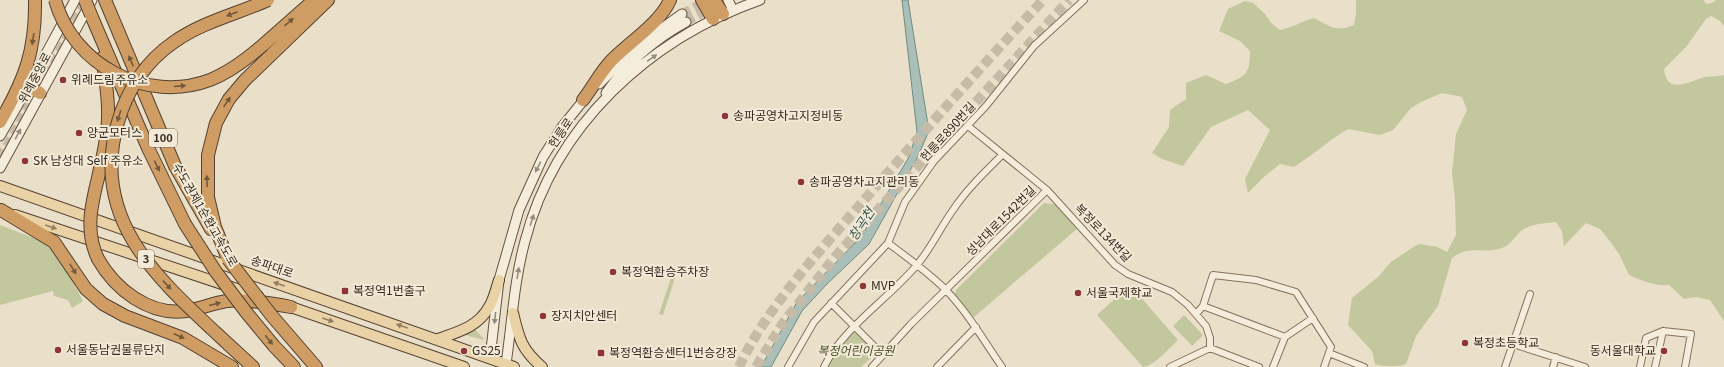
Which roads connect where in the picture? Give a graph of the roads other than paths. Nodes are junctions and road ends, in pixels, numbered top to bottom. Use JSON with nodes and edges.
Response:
{"nodes":[{"id":1,"x":35,"y":0,"type":"edge"},
{"id":2,"x":55,"y":0,"type":"edge"},
{"id":3,"x":75,"y":0,"type":"edge"},
{"id":4,"x":85,"y":0,"type":"edge"},
{"id":5,"x":92,"y":0,"type":"edge"},
{"id":6,"x":105,"y":0,"type":"edge"},
{"id":7,"x":268,"y":0,"type":"edge"},
{"id":8,"x":314,"y":0,"type":"edge"},
{"id":9,"x":328,"y":0,"type":"edge"},
{"id":10,"x":670,"y":0,"type":"edge"},
{"id":11,"x":702,"y":0,"type":"edge"},
{"id":12,"x":714,"y":0,"type":"edge"},
{"id":13,"x":728,"y":0,"type":"edge"},
{"id":14,"x":760,"y":0,"type":"edge"},
{"id":15,"x":1084,"y":0,"type":"edge"},
{"id":16,"x":723,"y":14,"type":"junction"},
{"id":17,"x":98,"y":33,"type":"junction"},
{"id":18,"x":26,"y":69,"type":"junction"},
{"id":19,"x":28,"y":87,"type":"junction"},
{"id":20,"x":40,"y":93,"type":"junction"},
{"id":21,"x":584,"y":100,"type":"junction"},
{"id":22,"x":592,"y":112,"type":"junction"},
{"id":23,"x":0,"y":122,"type":"edge"},
{"id":24,"x":968,"y":126,"type":"junction"},
{"id":25,"x":0,"y":136,"type":"edge"},
{"id":26,"x":1002,"y":155,"type":"junction"},
{"id":27,"x":0,"y":168,"type":"edge"},
{"id":28,"x":0,"y":186,"type":"edge"},
{"id":29,"x":1047,"y":190,"type":"junction"},
{"id":30,"x":0,"y":210,"type":"edge"},
{"id":31,"x":888,"y":244,"type":"junction"},
{"id":32,"x":228,"y":259,"type":"junction"},
{"id":33,"x":917,"y":265,"type":"junction"},
{"id":34,"x":499,"y":280,"type":"junction"},
{"id":35,"x":946,"y":290,"type":"junction"},
{"id":36,"x":1530,"y":294,"type":"dead end"},
{"id":37,"x":831,"y":303,"type":"junction"},
{"id":38,"x":1203,"y":306,"type":"junction"},
{"id":39,"x":291,"y":307,"type":"junction"},
{"id":40,"x":513,"y":313,"type":"junction"},
{"id":41,"x":1196,"y":314,"type":"junction"},
{"id":42,"x":1313,"y":318,"type":"junction"},
{"id":43,"x":856,"y":326,"type":"junction"},
{"id":44,"x":976,"y":327,"type":"junction"},
{"id":45,"x":1663,"y":331,"type":"junction"},
{"id":46,"x":1285,"y":337,"type":"junction"},
{"id":47,"x":438,"y":339,"type":"junction"},
{"id":48,"x":1513,"y":344,"type":"junction"},
{"id":49,"x":1210,"y":348,"type":"junction"},
{"id":50,"x":1329,"y":354,"type":"junction"},
{"id":51,"x":883,"y":355,"type":"junction"},
{"id":52,"x":435,"y":356,"type":"junction"},
{"id":53,"x":1556,"y":357,"type":"junction"},
{"id":54,"x":490,"y":362,"type":"edge"},
{"id":55,"x":508,"y":366,"type":"edge"},
{"id":56,"x":232,"y":367,"type":"edge"},
{"id":57,"x":253,"y":367,"type":"edge"},
{"id":58,"x":294,"y":367,"type":"edge"},
{"id":59,"x":316,"y":367,"type":"edge"},
{"id":60,"x":448,"y":367,"type":"edge"},
{"id":61,"x":464,"y":367,"type":"edge"},
{"id":62,"x":542,"y":367,"type":"edge"},
{"id":63,"x":788,"y":367,"type":"edge"},
{"id":64,"x":824,"y":367,"type":"edge"},
{"id":65,"x":872,"y":367,"type":"edge"},
{"id":66,"x":937,"y":367,"type":"edge"},
{"id":67,"x":1002,"y":367,"type":"edge"},
{"id":68,"x":1170,"y":367,"type":"edge"},
{"id":69,"x":1259,"y":367,"type":"edge"},
{"id":70,"x":1273,"y":367,"type":"edge"},
{"id":71,"x":1324,"y":367,"type":"edge"},
{"id":72,"x":1364,"y":367,"type":"edge"},
{"id":73,"x":1505,"y":367,"type":"edge"},
{"id":74,"x":1553,"y":367,"type":"edge"},
{"id":75,"x":1585,"y":367,"type":"edge"},
{"id":76,"x":1640,"y":367,"type":"edge"},
{"id":77,"x":1655,"y":367,"type":"edge"},
{"id":78,"x":1684,"y":367,"type":"edge"}],
"edges":[{"from":1,"to":18,"type":"highway","one_way":true},
{"from":2,"to":8,"type":"highway","one_way":true,"bridge":true},
{"from":3,"to":19,"type":"main road","name":"위례중앙로"},
{"from":4,"to":17,"type":"highway","name":"수도권제1순환고속도로","number":"100","bridge":true},
{"from":5,"to":20,"type":"main road","name":"위례중앙로"},
{"from":32,"to":6,"type":"highway","name":"수도권제1순환고속도로","number":"100","one_way":true},
{"from":7,"to":57,"type":"highway","one_way":true,"bridge":true},
{"from":32,"to":9,"type":"highway","one_way":true},
{"from":10,"to":21,"type":"highway"},
{"from":11,"to":16,"type":"highway"},
{"from":12,"to":16,"type":"highway"},
{"from":13,"to":16,"type":"main road"},
{"from":14,"to":16,"type":"main road","name":"헌릉로"},
{"from":15,"to":24,"type":"street","name":"헌릉로890번길"},
{"from":22,"to":16,"type":"main road","name":"헌릉로","one_way":true},
{"from":17,"to":39,"type":"highway","one_way":true,"bridge":true},
{"from":17,"to":58,"type":"highway","name":"수도권제1순환고속도로","number":"100","one_way":true,"bridge":true},
{"from":18,"to":19,"type":"highway"},
{"from":18,"to":23,"type":"highway"},
{"from":19,"to":20,"type":"highway"},
{"from":19,"to":25,"type":"main road","name":"위례중앙로"},
{"from":27,"to":20,"type":"main road","name":"위례중앙로","one_way":true},
{"from":21,"to":22,"type":"main road","name":"헌릉로"},
{"from":21,"to":34,"type":"main road","name":"헌릉로","one_way":true},
{"from":40,"to":22,"type":"main road","name":"헌릉로","one_way":true},
{"from":24,"to":26,"type":"street","name":"성남대로1542번길"},
{"from":24,"to":31,"type":"street","name":"헌릉로890번길"},
{"from":26,"to":29,"type":"street","name":"성남대로1542번길"},
{"from":26,"to":33,"type":"street"},
{"from":47,"to":28,"type":"main road","name":"송파대로","number":"3","one_way":true},
{"from":29,"to":35,"type":"street","name":"성남대로1542번길"},
{"from":29,"to":41,"type":"street","name":"복정로134번길"},
{"from":30,"to":39,"type":"main road","number":"3","one_way":true},
{"from":30,"to":56,"type":"highway","one_way":true},
{"from":31,"to":33,"type":"street"},
{"from":31,"to":37,"type":"street","name":"헌릉로890번길"},
{"from":32,"to":59,"type":"highway","name":"수도권제1순환고속도로","number":"100","bridge":true},
{"from":33,"to":35,"type":"street"},
{"from":33,"to":43,"type":"street"},
{"from":34,"to":47,"type":"main road"},
{"from":34,"to":54,"type":"main road","name":"헌릉로","one_way":true},
{"from":35,"to":44,"type":"street"},
{"from":35,"to":51,"type":"street","name":"성남대로1542번길"},
{"from":36,"to":48,"type":"street"},
{"from":37,"to":43,"type":"street"},
{"from":37,"to":63,"type":"street","name":"헌릉로890번길"},
{"from":38,"to":41,"type":"street"},
{"from":38,"to":42,"type":"street"},
{"from":38,"to":46,"type":"street"},
{"from":39,"to":52,"type":"main road","number":"3","one_way":true},
{"from":40,"to":55,"type":"main road","name":"헌릉로"},
{"from":40,"to":62,"type":"main road"},
{"from":41,"to":49,"type":"street","name":"복정로134번길"},
{"from":42,"to":46,"type":"street"},
{"from":42,"to":50,"type":"street"},
{"from":43,"to":51,"type":"street"},
{"from":43,"to":64,"type":"street"},
{"from":44,"to":66,"type":"street"},
{"from":44,"to":67,"type":"street"},
{"from":45,"to":76,"type":"street"},
{"from":45,"to":77,"type":"street"},
{"from":45,"to":78,"type":"street"},
{"from":46,"to":70,"type":"street"},
{"from":47,"to":54,"type":"main road","name":"송파대로","number":"3"},
{"from":48,"to":53,"type":"street"},
{"from":48,"to":73,"type":"street"},
{"from":49,"to":68,"type":"street"},
{"from":49,"to":69,"type":"street"},
{"from":50,"to":71,"type":"street"},
{"from":50,"to":72,"type":"street"},
{"from":51,"to":65,"type":"street","name":"성남대로1542번길"},
{"from":52,"to":60,"type":"main road"},
{"from":52,"to":61,"type":"main road","number":"3"},
{"from":53,"to":74,"type":"street"},
{"from":53,"to":75,"type":"street"},
{"from":54,"to":55,"type":"main road","number":"3"}]}
